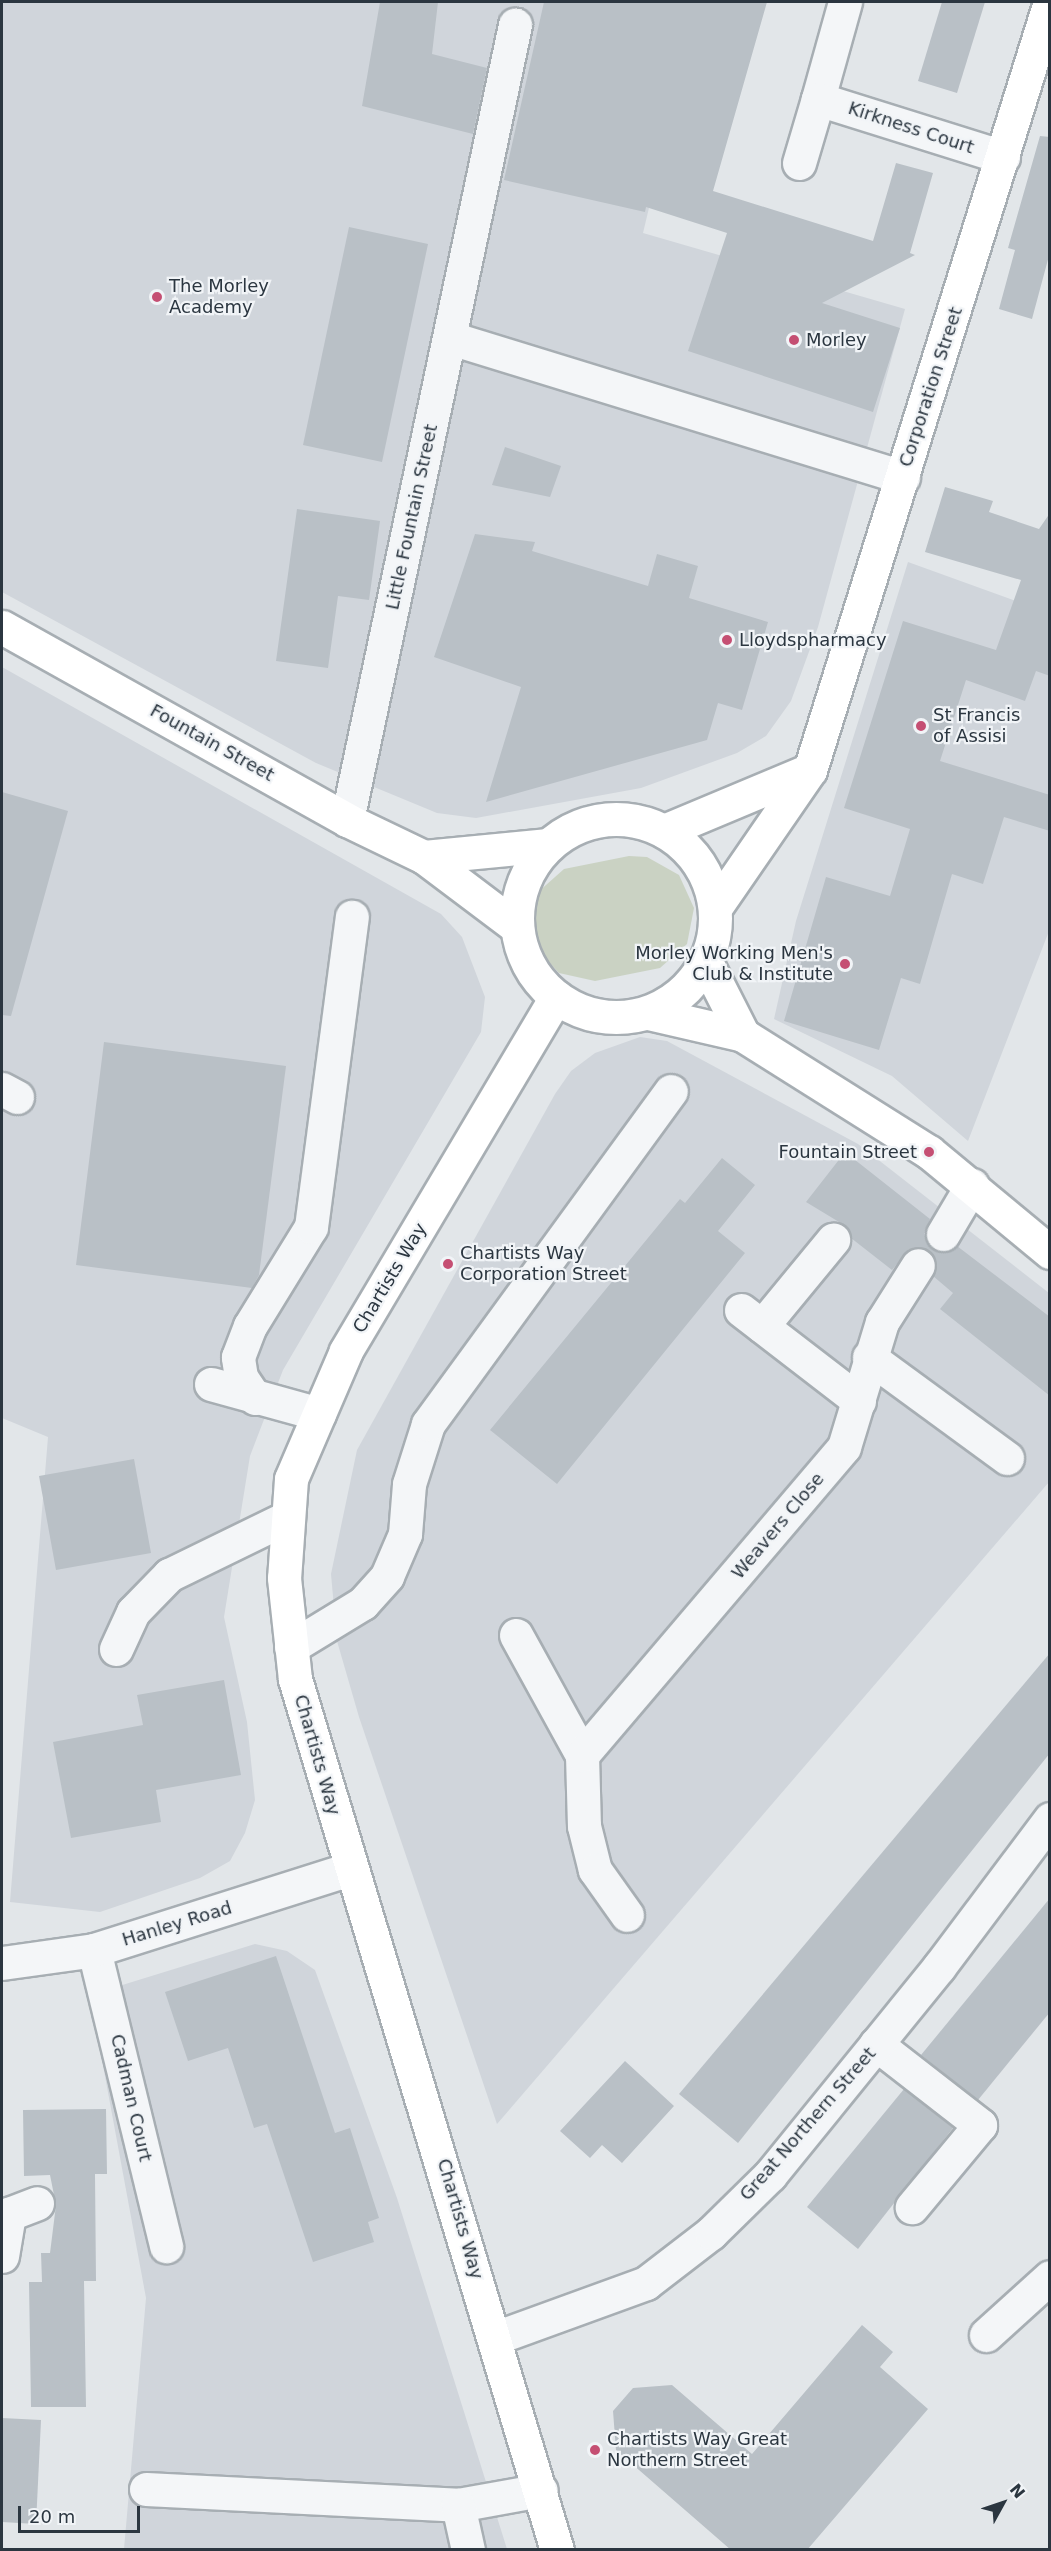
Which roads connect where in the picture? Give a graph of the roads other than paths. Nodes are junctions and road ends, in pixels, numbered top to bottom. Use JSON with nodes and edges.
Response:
{"nodes":[{"id":1,"x":845,"y":2,"type":"edge"},
{"id":2,"x":1050,"y":2,"type":"edge"},
{"id":3,"x":515,"y":25,"type":"dead end"},
{"id":4,"x":818,"y":99,"type":"junction"},
{"id":5,"x":1004,"y":157,"type":"junction"},
{"id":6,"x":799,"y":164,"type":"dead end"},
{"id":7,"x":451,"y":338,"type":"junction"},
{"id":8,"x":903,"y":477,"type":"junction"},
{"id":9,"x":2,"y":627,"type":"edge"},
{"id":10,"x":810,"y":770,"type":"junction"},
{"id":11,"x":347,"y":820,"type":"junction"},
{"id":12,"x":664,"y":831,"type":"junction"},
{"id":13,"x":549,"y":845,"type":"junction"},
{"id":14,"x":424,"y":857,"type":"junction"},
{"id":15,"x":715,"y":908,"type":"junction"},
{"id":16,"x":352,"y":917,"type":"dead end"},
{"id":17,"x":517,"y":927,"type":"junction"},
{"id":18,"x":706,"y":962,"type":"junction"},
{"id":19,"x":556,"y":997,"type":"junction"},
{"id":20,"x":648,"y":1013,"type":"junction"},
{"id":21,"x":743,"y":1035,"type":"junction"},
{"id":22,"x":671,"y":1091,"type":"dead end"},
{"id":23,"x":972,"y":1185,"type":"junction"},
{"id":24,"x":943,"y":1234,"type":"dead end"},
{"id":25,"x":833,"y":1240,"type":"dead end"},
{"id":26,"x":1050,"y":1252,"type":"edge"},
{"id":27,"x":918,"y":1265,"type":"dead end"},
{"id":28,"x":869,"y":1357,"type":"junction"},
{"id":29,"x":211,"y":1384,"type":"dead end"},
{"id":30,"x":255,"y":1398,"type":"junction"},
{"id":31,"x":859,"y":1401,"type":"junction"},
{"id":32,"x":319,"y":1414,"type":"junction"},
{"id":33,"x":1007,"y":1458,"type":"dead end"},
{"id":34,"x":286,"y":1518,"type":"junction"},
{"id":35,"x":516,"y":1635,"type":"dead end"},
{"id":36,"x":291,"y":1647,"type":"junction"},
{"id":37,"x":116,"y":1649,"type":"dead end"},
{"id":38,"x":582,"y":1755,"type":"junction"},
{"id":39,"x":1050,"y":1819,"type":"edge"},
{"id":40,"x":350,"y":1869,"type":"junction"},
{"id":41,"x":627,"y":1915,"type":"dead end"},
{"id":42,"x":94,"y":1950,"type":"junction"},
{"id":43,"x":2,"y":1963,"type":"edge"},
{"id":44,"x":876,"y":2044,"type":"junction"},
{"id":45,"x":37,"y":2203,"type":"dead end"},
{"id":46,"x":912,"y":2207,"type":"dead end"},
{"id":47,"x":166,"y":2246,"type":"dead end"},
{"id":48,"x":2,"y":2256,"type":"edge"},
{"id":49,"x":1050,"y":2277,"type":"edge"},
{"id":50,"x":986,"y":2335,"type":"dead end"},
{"id":51,"x":495,"y":2338,"type":"junction"},
{"id":52,"x":146,"y":2489,"type":"dead end"},
{"id":53,"x":542,"y":2490,"type":"junction"},
{"id":54,"x":458,"y":2505,"type":"junction"},
{"id":55,"x":468,"y":2550,"type":"edge"},
{"id":56,"x":557,"y":2550,"type":"edge"}],
"edges":[{"from":1,"to":4,"type":"street"},
{"from":2,"to":5,"type":"main road","name":"Corporation Street"},
{"from":3,"to":7,"type":"street","name":"Little Fountain Street"},
{"from":4,"to":5,"type":"street","name":"Kirkness Court"},
{"from":4,"to":6,"type":"street"},
{"from":5,"to":8,"type":"main road","name":"Corporation Street"},
{"from":7,"to":8,"type":"street"},
{"from":7,"to":11,"type":"street","name":"Little Fountain Street"},
{"from":8,"to":10,"type":"main road","name":"Corporation Street"},
{"from":9,"to":11,"type":"main road","name":"Fountain Street"},
{"from":10,"to":12,"type":"main road"},
{"from":10,"to":15,"type":"main road","name":"Corporation Street"},
{"from":11,"to":14,"type":"main road","name":"Fountain Street"},
{"from":12,"to":13,"type":"main road","name":"Corporation Street"},
{"from":12,"to":15,"type":"main road","name":"Corporation Street"},
{"from":13,"to":14,"type":"main road"},
{"from":13,"to":17,"type":"main road","name":"Corporation Street"},
{"from":14,"to":17,"type":"main road","name":"Fountain Street"},
{"from":15,"to":18,"type":"main road","name":"Corporation Street"},
{"from":16,"to":30,"type":"street"},
{"from":17,"to":19,"type":"main road","name":"Corporation Street"},
{"from":18,"to":20,"type":"main road","name":"Corporation Street"},
{"from":18,"to":21,"type":"main road"},
{"from":19,"to":20,"type":"main road","name":"Corporation Street"},
{"from":19,"to":32,"type":"main road","name":"Chartists Way"},
{"from":20,"to":21,"type":"main road"},
{"from":21,"to":23,"type":"main road"},
{"from":22,"to":36,"type":"street"},
{"from":23,"to":24,"type":"street"},
{"from":23,"to":26,"type":"main road"},
{"from":25,"to":31,"type":"street"},
{"from":27,"to":28,"type":"street","name":"Weavers Close"},
{"from":28,"to":31,"type":"street","name":"Weavers Close"},
{"from":28,"to":33,"type":"street"},
{"from":29,"to":30,"type":"street"},
{"from":30,"to":32,"type":"street"},
{"from":31,"to":38,"type":"street","name":"Weavers Close"},
{"from":32,"to":34,"type":"main road","name":"Chartists Way"},
{"from":34,"to":36,"type":"main road","name":"Chartists Way"},
{"from":34,"to":37,"type":"street"},
{"from":35,"to":38,"type":"street"},
{"from":36,"to":40,"type":"main road","name":"Chartists Way"},
{"from":38,"to":41,"type":"street"},
{"from":39,"to":44,"type":"street","name":"Great Northern Street"},
{"from":40,"to":42,"type":"street","name":"Hanley Road"},
{"from":40,"to":51,"type":"main road","name":"Chartists Way"},
{"from":42,"to":43,"type":"street","name":"Hanley Road"},
{"from":42,"to":47,"type":"street","name":"Cadman Court"},
{"from":44,"to":46,"type":"street"},
{"from":44,"to":51,"type":"street","name":"Great Northern Street"},
{"from":45,"to":48,"type":"street"},
{"from":49,"to":50,"type":"street"},
{"from":51,"to":53,"type":"main road","name":"Chartists Way"},
{"from":52,"to":54,"type":"street"},
{"from":53,"to":54,"type":"street"},
{"from":53,"to":56,"type":"main road","name":"Chartists Way"},
{"from":54,"to":55,"type":"street"}]}
